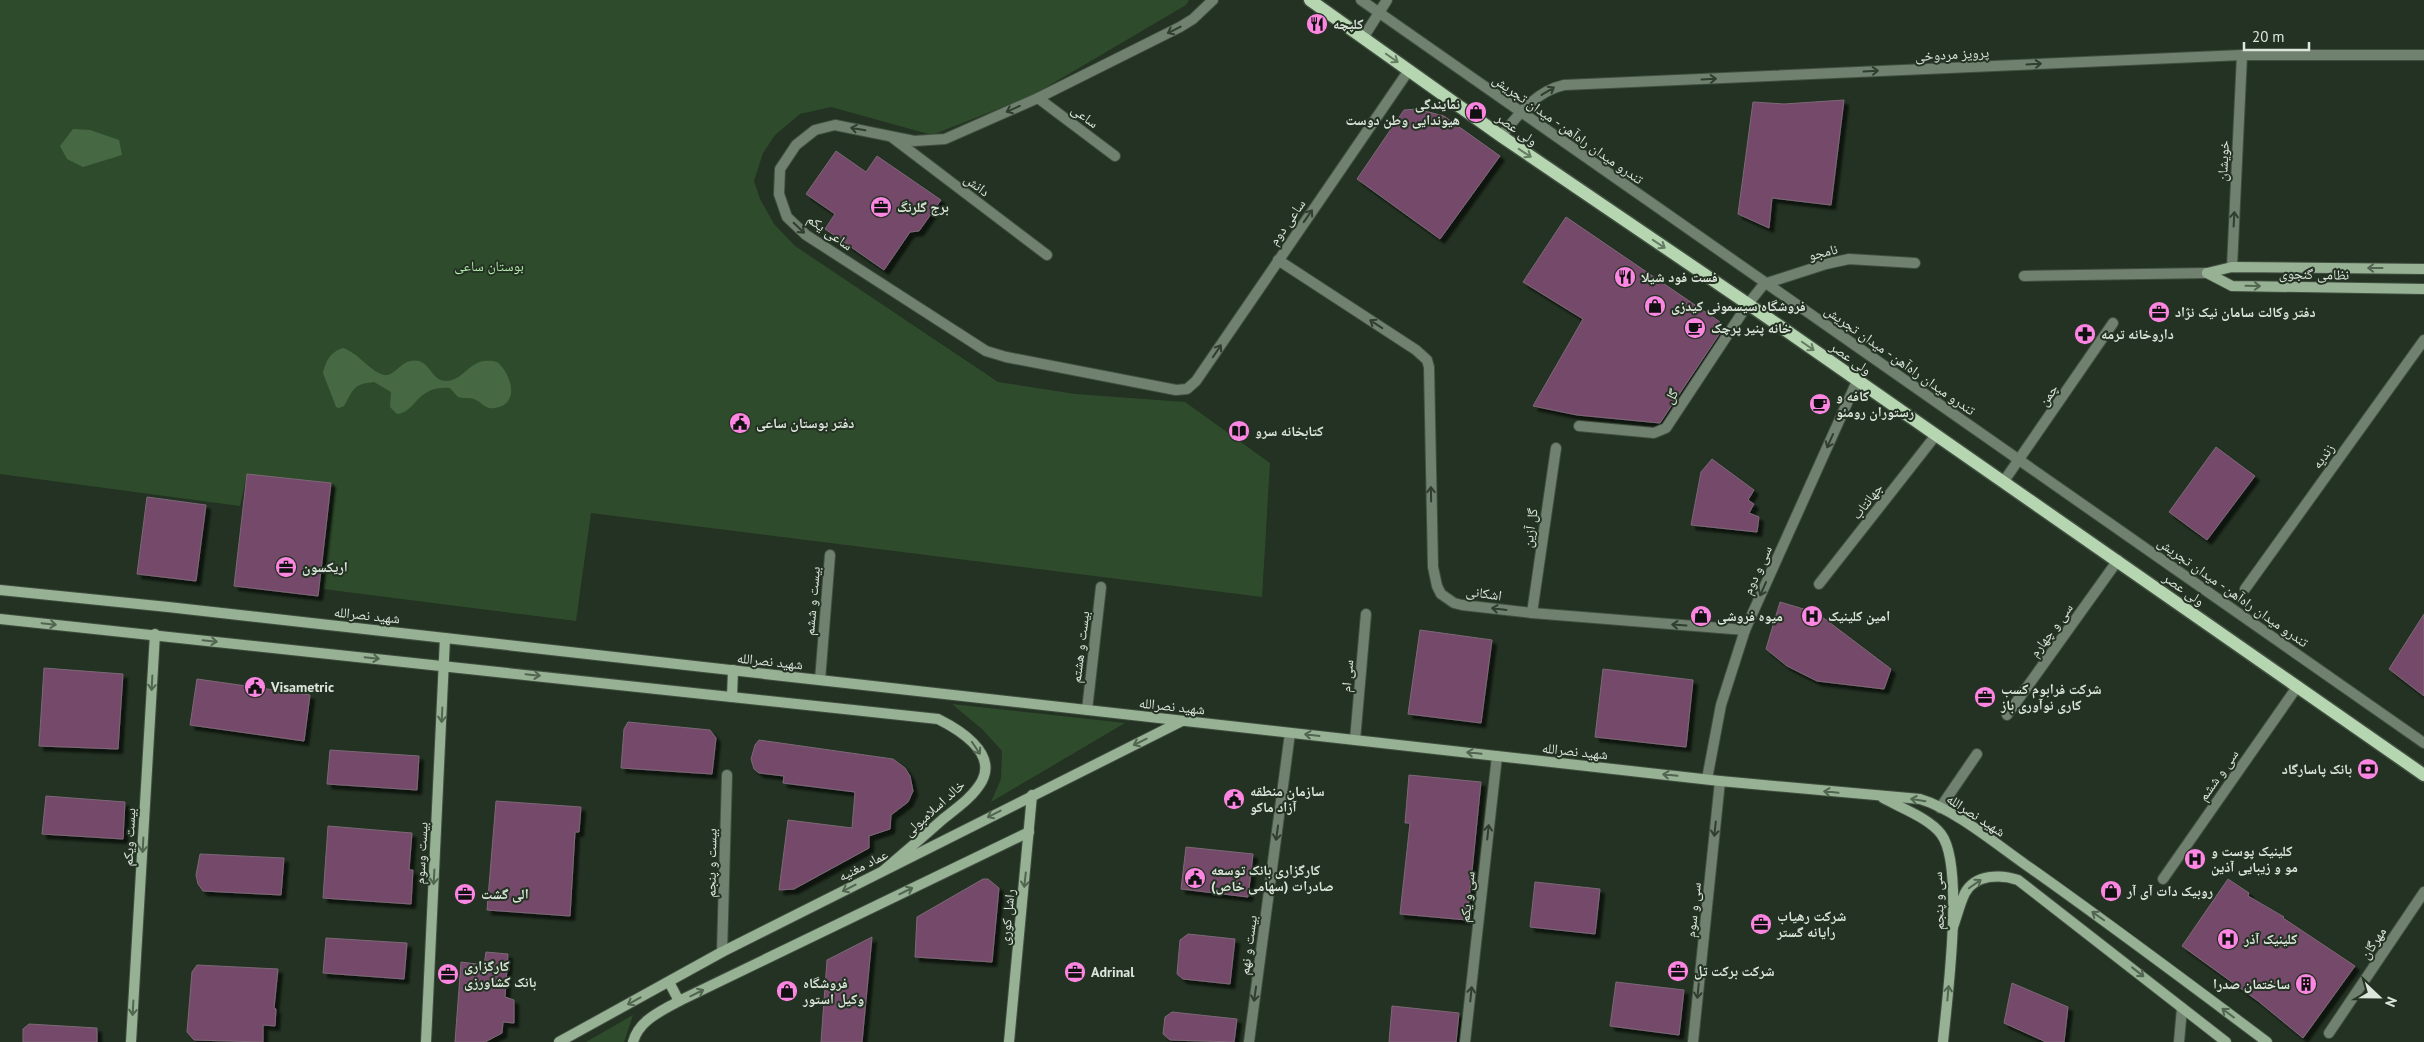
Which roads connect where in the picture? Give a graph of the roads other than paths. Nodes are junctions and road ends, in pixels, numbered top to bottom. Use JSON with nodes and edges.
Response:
{"nodes":[{"id":1,"x":1213,"y":0,"type":"edge"},
{"id":2,"x":1310,"y":0,"type":"edge"},
{"id":3,"x":1361,"y":0,"type":"edge"},
{"id":4,"x":1387,"y":0,"type":"edge"},
{"id":5,"x":1378,"y":12,"type":"junction"},
{"id":6,"x":1363,"y":38,"type":"junction"},
{"id":7,"x":2242,"y":55,"type":"junction"},
{"id":8,"x":2424,"y":55,"type":"edge"},
{"id":9,"x":1409,"y":70,"type":"junction"},
{"id":10,"x":1038,"y":98,"type":"junction"},
{"id":11,"x":1520,"y":112,"type":"junction"},
{"id":12,"x":890,"y":136,"type":"junction"},
{"id":13,"x":1501,"y":136,"type":"junction"},
{"id":14,"x":1116,"y":156,"type":"dead end"},
{"id":15,"x":1047,"y":255,"type":"dead end"},
{"id":16,"x":1278,"y":260,"type":"junction"},
{"id":17,"x":1915,"y":263,"type":"dead end"},
{"id":18,"x":2232,"y":267,"type":"junction"},
{"id":19,"x":2424,"y":269,"type":"edge"},
{"id":20,"x":2207,"y":273,"type":"junction"},
{"id":21,"x":2024,"y":276,"type":"dead end"},
{"id":22,"x":1764,"y":284,"type":"junction"},
{"id":23,"x":2424,"y":289,"type":"edge"},
{"id":24,"x":1748,"y":304,"type":"junction"},
{"id":25,"x":2112,"y":322,"type":"dead end"},
{"id":26,"x":2424,"y":340,"type":"edge"},
{"id":27,"x":1857,"y":381,"type":"junction"},
{"id":28,"x":1187,"y":389,"type":"joint"},
{"id":29,"x":1579,"y":426,"type":"dead end"},
{"id":30,"x":1936,"y":435,"type":"junction"},
{"id":31,"x":1556,"y":448,"type":"dead end"},
{"id":32,"x":2019,"y":459,"type":"junction"},
{"id":33,"x":2004,"y":481,"type":"junction"},
{"id":34,"x":830,"y":555,"type":"dead end"},
{"id":35,"x":2118,"y":560,"type":"junction"},
{"id":36,"x":1819,"y":584,"type":"dead end"},
{"id":37,"x":1101,"y":587,"type":"dead end"},
{"id":38,"x":2245,"y":589,"type":"dead end"},
{"id":39,"x":0,"y":590,"type":"edge"},
{"id":40,"x":1532,"y":613,"type":"junction"},
{"id":41,"x":1366,"y":614,"type":"dead end"},
{"id":42,"x":0,"y":619,"type":"edge"},
{"id":43,"x":1745,"y":630,"type":"junction"},
{"id":44,"x":155,"y":634,"type":"junction"},
{"id":45,"x":445,"y":638,"type":"junction"},
{"id":46,"x":444,"y":666,"type":"junction"},
{"id":47,"x":733,"y":670,"type":"junction"},
{"id":48,"x":820,"y":680,"type":"junction"},
{"id":49,"x":2296,"y":686,"type":"junction"},
{"id":50,"x":732,"y":697,"type":"junction"},
{"id":51,"x":1087,"y":710,"type":"junction"},
{"id":52,"x":2007,"y":715,"type":"dead end"},
{"id":53,"x":1183,"y":721,"type":"junction"},
{"id":54,"x":1290,"y":733,"type":"junction"},
{"id":55,"x":1355,"y":740,"type":"junction"},
{"id":56,"x":2424,"y":743,"type":"edge"},
{"id":57,"x":1977,"y":754,"type":"dead end"},
{"id":58,"x":1497,"y":756,"type":"junction"},
{"id":59,"x":2424,"y":774,"type":"edge"},
{"id":60,"x":727,"y":775,"type":"dead end"},
{"id":61,"x":1707,"y":779,"type":"junction"},
{"id":62,"x":1720,"y":781,"type":"junction"},
{"id":63,"x":1032,"y":795,"type":"junction"},
{"id":64,"x":1880,"y":797,"type":"junction"},
{"id":65,"x":1940,"y":808,"type":"junction"},
{"id":66,"x":1029,"y":832,"type":"junction"},
{"id":67,"x":884,"y":870,"type":"junction"},
{"id":68,"x":2163,"y":879,"type":"dead end"},
{"id":69,"x":2424,"y":892,"type":"edge"},
{"id":70,"x":1954,"y":927,"type":"junction"},
{"id":71,"x":722,"y":952,"type":"junction"},
{"id":72,"x":669,"y":982,"type":"junction"},
{"id":73,"x":679,"y":1001,"type":"junction"},
{"id":74,"x":2182,"y":1008,"type":"junction"},
{"id":75,"x":2328,"y":1033,"type":"dead end"},
{"id":76,"x":131,"y":1042,"type":"edge"},
{"id":77,"x":426,"y":1042,"type":"edge"},
{"id":78,"x":559,"y":1042,"type":"edge"},
{"id":79,"x":633,"y":1042,"type":"edge"},
{"id":80,"x":1009,"y":1042,"type":"edge"},
{"id":81,"x":1249,"y":1042,"type":"edge"},
{"id":82,"x":1465,"y":1042,"type":"edge"},
{"id":83,"x":1692,"y":1042,"type":"edge"},
{"id":84,"x":1944,"y":1042,"type":"edge"},
{"id":85,"x":2179,"y":1042,"type":"edge"},
{"id":86,"x":2226,"y":1042,"type":"edge"},
{"id":87,"x":2267,"y":1042,"type":"edge"}],
"edges":[{"from":1,"to":10,"type":"street","name":"ساعی یکم","one_way":true},
{"from":2,"to":6,"type":"main road","name":"ولی عصر"},
{"from":3,"to":5,"type":"street","name":"تندرو میدان راه‌آهن - میدان تجریش"},
{"from":4,"to":5,"type":"street"},
{"from":5,"to":6,"type":"street"},
{"from":5,"to":11,"type":"street","name":"تندرو میدان راه‌آهن - میدان تجریش"},
{"from":6,"to":9,"type":"main road","name":"ولی عصر","one_way":true},
{"from":7,"to":8,"type":"street","name":"پرویز مردوخی"},
{"from":11,"to":7,"type":"street","name":"پرویز مردوخی","one_way":true},
{"from":18,"to":7,"type":"street","name":"خویشان","one_way":true},
{"from":9,"to":13,"type":"main road","name":"ولی عصر"},
{"from":16,"to":9,"type":"street","name":"ساعی دوم","one_way":true},
{"from":10,"to":12,"type":"street","name":"ساعی یکم","one_way":true},
{"from":10,"to":14,"type":"street","name":"ساعی"},
{"from":11,"to":13,"type":"street","name":"پرویز مردوخی"},
{"from":11,"to":22,"type":"street","name":"تندرو میدان راه‌آهن - میدان تجریش"},
{"from":12,"to":15,"type":"street","name":"دانش"},
{"from":12,"to":28,"type":"street","name":"ساعی یکم","one_way":true},
{"from":13,"to":24,"type":"main road","name":"ولی عصر","one_way":true},
{"from":28,"to":16,"type":"street","name":"ساعی دوم","one_way":true},
{"from":40,"to":16,"type":"street","name":"اشکانی","one_way":true},
{"from":17,"to":22,"type":"street","name":"نامجو"},
{"from":19,"to":18,"type":"main road","name":"نظامی گنجوی","one_way":true},
{"from":18,"to":20,"type":"main road","name":"نظامی گنجوی"},
{"from":20,"to":21,"type":"street","name":"نظامی گنجوی"},
{"from":20,"to":23,"type":"main road","name":"نظامی گنجوی","one_way":true},
{"from":22,"to":24,"type":"street"},
{"from":22,"to":32,"type":"street","name":"تندرو میدان راه‌آهن - میدان تجریش"},
{"from":24,"to":27,"type":"main road","name":"ولی عصر","one_way":true},
{"from":24,"to":29,"type":"street","name":"گل"},
{"from":25,"to":32,"type":"street","name":"چمن"},
{"from":26,"to":38,"type":"street","name":"زندیه"},
{"from":27,"to":30,"type":"main road","name":"ولی عصر"},
{"from":27,"to":43,"type":"street","name":"سی و دوم","one_way":true},
{"from":30,"to":33,"type":"main road","name":"ولی عصر"},
{"from":30,"to":36,"type":"street","name":"جهانتاب"},
{"from":31,"to":40,"type":"street","name":"گل آزین"},
{"from":32,"to":33,"type":"street","name":"چمن"},
{"from":32,"to":56,"type":"street","name":"تندرو میدان راه‌آهن - میدان تجریش"},
{"from":33,"to":35,"type":"main road","name":"ولی عصر"},
{"from":34,"to":48,"type":"street","name":"بیست و ششم"},
{"from":35,"to":49,"type":"main road","name":"ولی عصر"},
{"from":35,"to":52,"type":"street","name":"سی و چهارم"},
{"from":37,"to":51,"type":"street","name":"بیست و هشتم"},
{"from":39,"to":45,"type":"main road","name":"شهید نصرالله"},
{"from":43,"to":40,"type":"street","name":"اشکانی","one_way":true},
{"from":41,"to":55,"type":"street","name":"سی ام"},
{"from":42,"to":44,"type":"main road","one_way":true},
{"from":43,"to":61,"type":"street","name":"سی و دوم"},
{"from":44,"to":46,"type":"main road","one_way":true},
{"from":44,"to":76,"type":"main road","name":"بیست ویکم","one_way":true},
{"from":45,"to":46,"type":"main road","name":"بیست وسوم"},
{"from":45,"to":47,"type":"main road","name":"شهید نصرالله"},
{"from":46,"to":50,"type":"main road","one_way":true},
{"from":46,"to":77,"type":"main road","name":"بیست وسوم","one_way":true},
{"from":47,"to":48,"type":"main road","name":"شهید نصرالله"},
{"from":47,"to":50,"type":"main road"},
{"from":48,"to":51,"type":"main road","name":"شهید نصرالله"},
{"from":49,"to":59,"type":"main road","name":"ولی عصر"},
{"from":49,"to":68,"type":"street","name":"سی و ششم"},
{"from":50,"to":67,"type":"main road","name":"خالد اسلامبولی","one_way":true},
{"from":51,"to":53,"type":"main road","name":"شهید نصرالله"},
{"from":53,"to":54,"type":"main road","name":"شهید نصرالله"},
{"from":53,"to":63,"type":"main road","name":"عماد مغنیه","one_way":true},
{"from":55,"to":54,"type":"main road","name":"شهید نصرالله","one_way":true},
{"from":54,"to":81,"type":"street","name":"بیست و نهم","one_way":true},
{"from":58,"to":55,"type":"main road","name":"شهید نصرالله","one_way":true},
{"from":57,"to":65,"type":"street"},
{"from":61,"to":58,"type":"main road","name":"شهید نصرالله","one_way":true},
{"from":82,"to":58,"type":"street","name":"سی و یکم","one_way":true},
{"from":60,"to":71,"type":"street","name":"بیست و پنجم"},
{"from":61,"to":62,"type":"main road","name":"شهید نصرالله"},
{"from":64,"to":62,"type":"main road","name":"شهید نصرالله","one_way":true},
{"from":62,"to":83,"type":"street","name":"سی و سوم","one_way":true},
{"from":63,"to":66,"type":"main road","name":"راشل کوری"},
{"from":63,"to":67,"type":"main road","name":"عماد مغنیه","one_way":true},
{"from":65,"to":64,"type":"main road","name":"شهید نصرالله","one_way":true},
{"from":64,"to":70,"type":"main road","name":"سی و پنجم"},
{"from":87,"to":65,"type":"main road","name":"شهید نصرالله","one_way":true},
{"from":73,"to":66,"type":"main road","one_way":true},
{"from":66,"to":80,"type":"main road","name":"راشل کوری","one_way":true},
{"from":67,"to":71,"type":"main road","name":"عماد مغنیه","one_way":true},
{"from":69,"to":75,"type":"street","name":"مهرگان"},
{"from":70,"to":74,"type":"main road","one_way":true},
{"from":84,"to":70,"type":"main road","name":"سی و پنجم","one_way":true},
{"from":71,"to":72,"type":"main road","name":"عماد مغنیه"},
{"from":72,"to":73,"type":"main road"},
{"from":72,"to":78,"type":"main road","name":"عماد مغنیه","one_way":true},
{"from":73,"to":79,"type":"main road"},
{"from":74,"to":85,"type":"street"},
{"from":74,"to":86,"type":"main road"}]}
